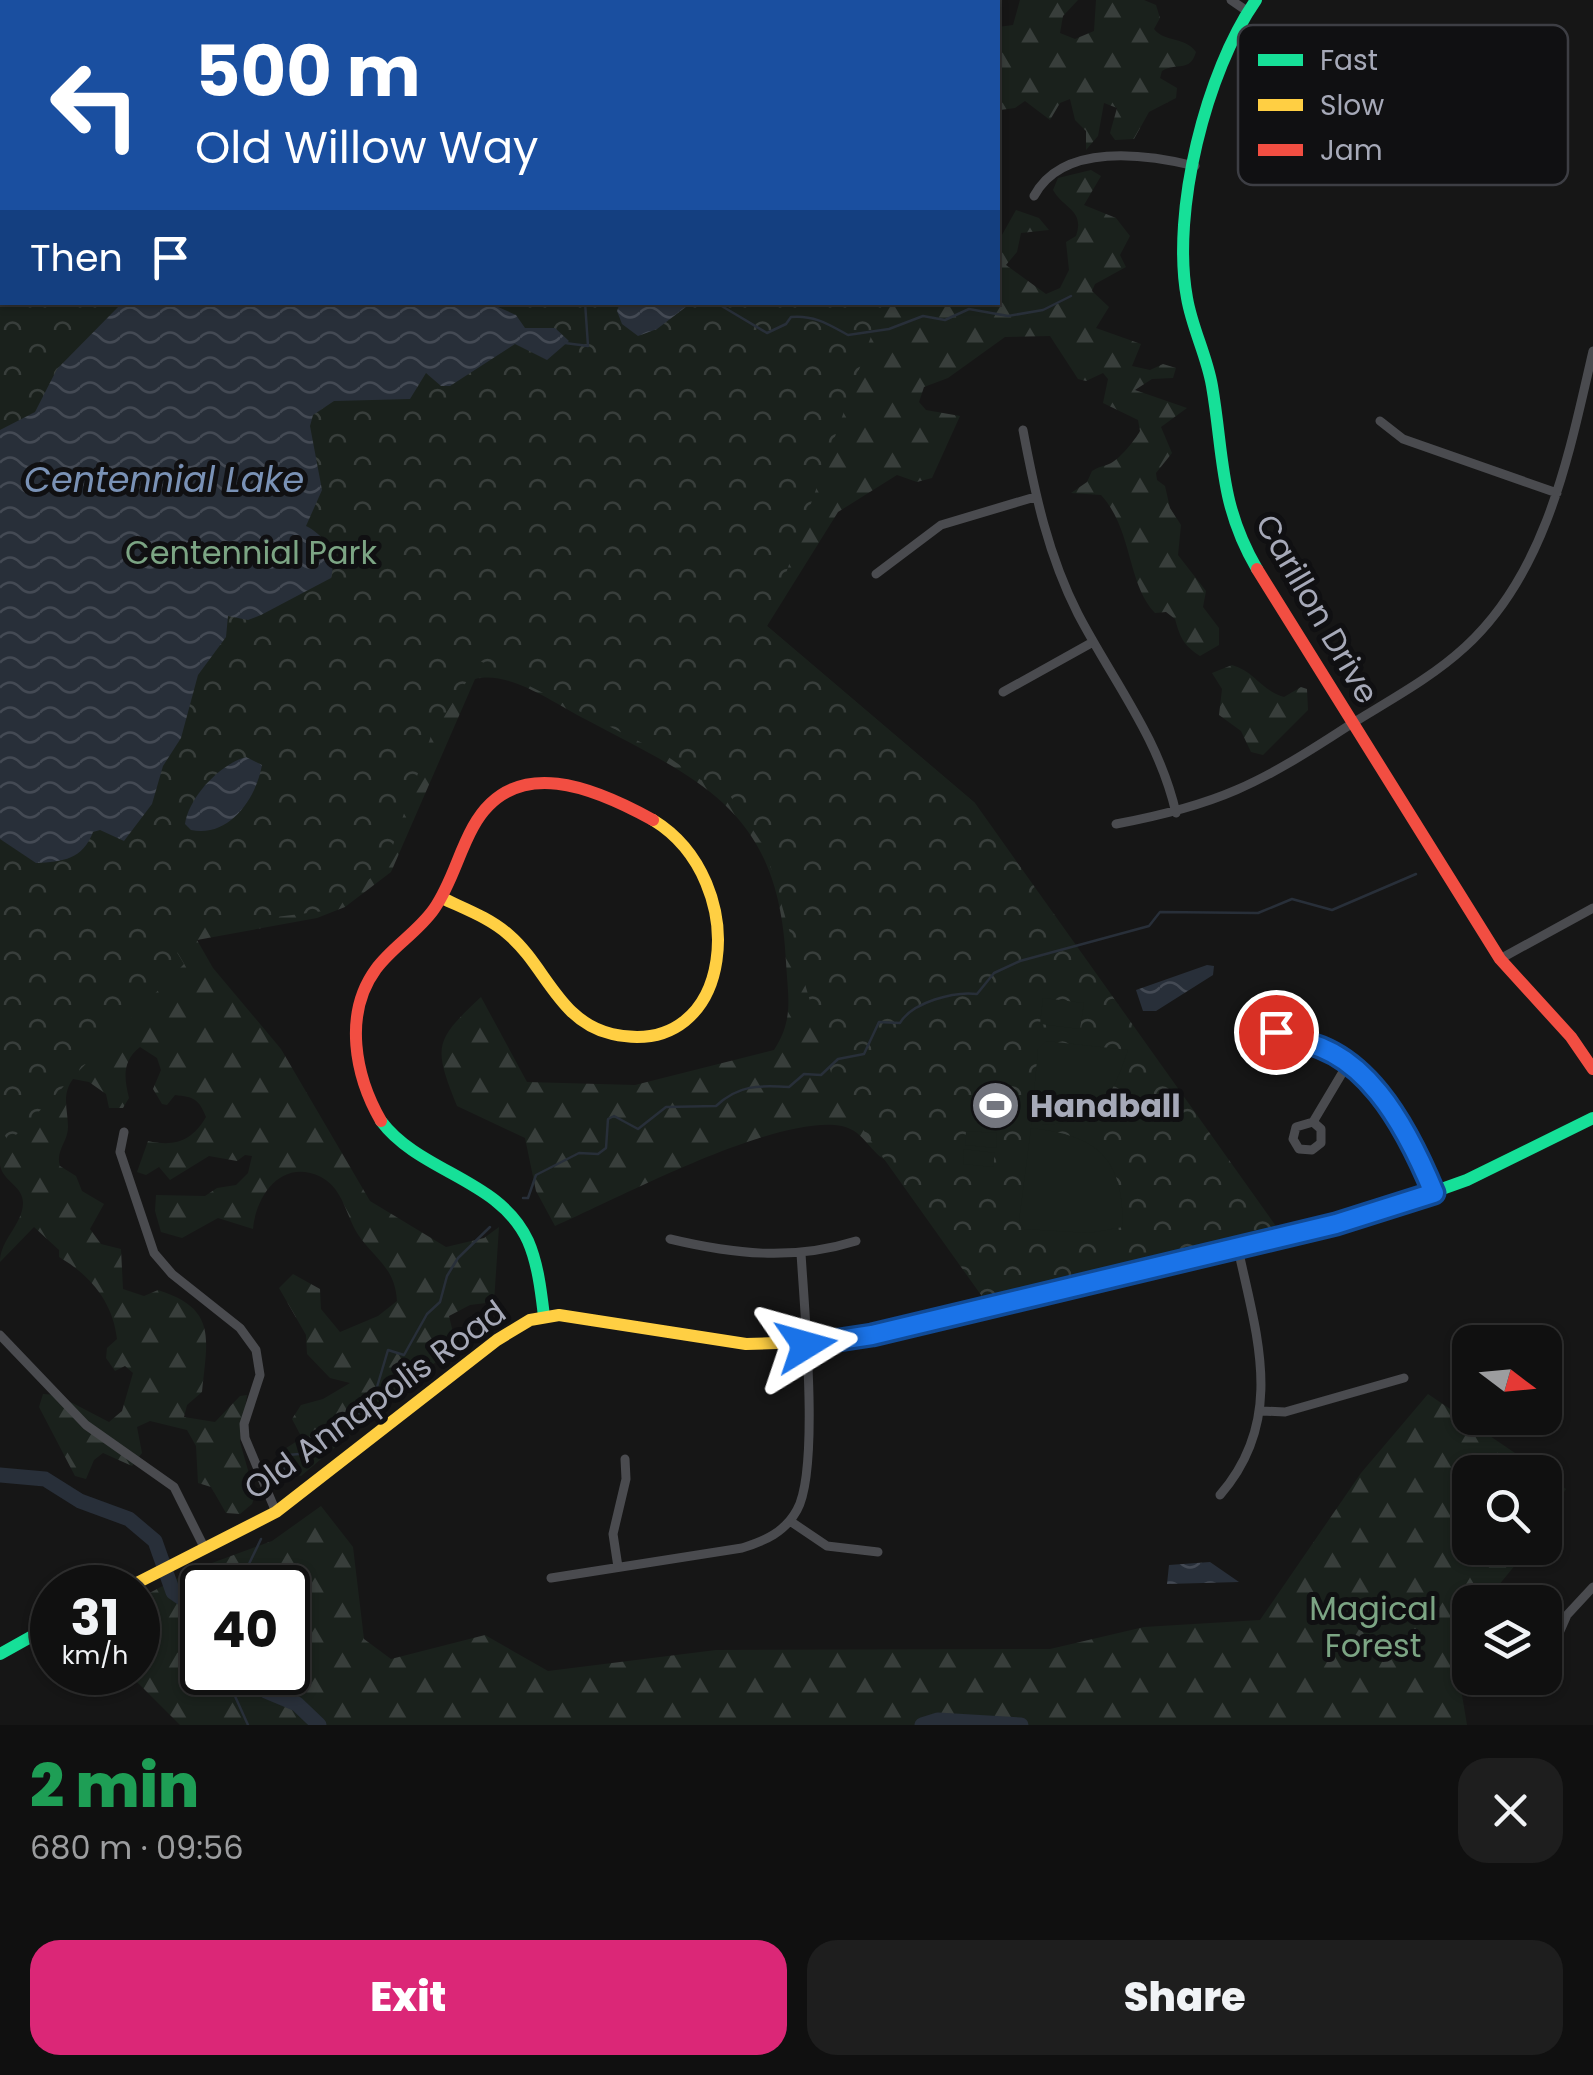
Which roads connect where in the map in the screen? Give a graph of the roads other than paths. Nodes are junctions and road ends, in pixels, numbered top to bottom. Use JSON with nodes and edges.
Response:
{"nodes":[{"id":1,"x":1232,"y":0,"type":"edge"},
{"id":2,"x":1252,"y":6,"type":"edge"},
{"id":3,"x":1238,"y":31,"type":"edge"},
{"id":4,"x":1195,"y":166,"type":"junction"},
{"id":5,"x":1034,"y":196,"type":"dead end"},
{"id":6,"x":1593,"y":351,"type":"edge"},
{"id":7,"x":1590,"y":378,"type":"edge"},
{"id":8,"x":1380,"y":421,"type":"dead end"},
{"id":9,"x":1023,"y":430,"type":"dead end"},
{"id":10,"x":1557,"y":493,"type":"junction"},
{"id":11,"x":1035,"y":497,"type":"junction"},
{"id":12,"x":876,"y":574,"type":"dead end"},
{"id":13,"x":1093,"y":642,"type":"junction"},
{"id":14,"x":1003,"y":692,"type":"dead end"},
{"id":15,"x":1352,"y":724,"type":"junction"},
{"id":16,"x":1176,"y":813,"type":"junction"},
{"id":17,"x":1116,"y":824,"type":"dead end"},
{"id":18,"x":442,"y":898,"type":"junction"},
{"id":19,"x":1593,"y":908,"type":"edge"},
{"id":20,"x":1500,"y":959,"type":"junction"},
{"id":21,"x":1282,"y":1040,"type":"dead end"},
{"id":22,"x":1348,"y":1065,"type":"junction"},
{"id":23,"x":1593,"y":1069,"type":"edge"},
{"id":24,"x":1593,"y":1118,"type":"edge"},
{"id":25,"x":1313,"y":1122,"type":"dead end"},
{"id":26,"x":124,"y":1132,"type":"dead end"},
{"id":27,"x":1434,"y":1193,"type":"junction"},
{"id":28,"x":670,"y":1239,"type":"dead end"},
{"id":29,"x":856,"y":1241,"type":"dead end"},
{"id":30,"x":1237,"y":1244,"type":"junction"},
{"id":31,"x":801,"y":1253,"type":"junction"},
{"id":32,"x":544,"y":1316,"type":"junction"},
{"id":33,"x":0,"y":1335,"type":"edge"},
{"id":34,"x":806,"y":1345,"type":"junction"},
{"id":35,"x":1404,"y":1378,"type":"dead end"},
{"id":36,"x":1262,"y":1411,"type":"junction"},
{"id":37,"x":625,"y":1459,"type":"dead end"},
{"id":38,"x":1220,"y":1495,"type":"dead end"},
{"id":39,"x":276,"y":1512,"type":"junction"},
{"id":40,"x":790,"y":1521,"type":"junction"},
{"id":41,"x":205,"y":1549,"type":"junction"},
{"id":42,"x":878,"y":1552,"type":"dead end"},
{"id":43,"x":618,"y":1567,"type":"junction"},
{"id":44,"x":160,"y":1571,"type":"edge"},
{"id":45,"x":551,"y":1578,"type":"dead end"},
{"id":46,"x":1593,"y":1587,"type":"edge"},
{"id":47,"x":1562,"y":1627,"type":"edge"},
{"id":48,"x":30,"y":1637,"type":"edge"},
{"id":49,"x":0,"y":1654,"type":"edge"}],
"edges":[{"from":1,"to":2,"type":"street"},
{"from":3,"to":4,"type":"street","name":"Carillon Drive"},
{"from":4,"to":5,"type":"street"},
{"from":4,"to":15,"type":"street","name":"Carillon Drive"},
{"from":6,"to":7,"type":"street"},
{"from":7,"to":10,"type":"street"},
{"from":8,"to":10,"type":"street"},
{"from":9,"to":11,"type":"street"},
{"from":10,"to":15,"type":"street"},
{"from":11,"to":12,"type":"street"},
{"from":11,"to":13,"type":"street"},
{"from":13,"to":14,"type":"street"},
{"from":13,"to":16,"type":"street"},
{"from":15,"to":16,"type":"street"},
{"from":15,"to":20,"type":"street","name":"Carillon Drive"},
{"from":16,"to":17,"type":"street"},
{"from":18,"to":18,"type":"street"},
{"from":18,"to":32,"type":"street"},
{"from":19,"to":20,"type":"street"},
{"from":20,"to":23,"type":"street","name":"Carillon Drive"},
{"from":21,"to":22,"type":"street"},
{"from":22,"to":25,"type":"street"},
{"from":22,"to":27,"type":"street"},
{"from":24,"to":27,"type":"street","name":"Old Annapolis Road"},
{"from":26,"to":39,"type":"street"},
{"from":27,"to":30,"type":"street","name":"Old Annapolis Road"},
{"from":28,"to":31,"type":"street"},
{"from":29,"to":31,"type":"street"},
{"from":30,"to":34,"type":"street","name":"Old Annapolis Road"},
{"from":30,"to":36,"type":"street"},
{"from":31,"to":34,"type":"street"},
{"from":32,"to":34,"type":"street","name":"Old Annapolis Road"},
{"from":32,"to":39,"type":"street","name":"Old Annapolis Road"},
{"from":33,"to":41,"type":"street"},
{"from":34,"to":40,"type":"street"},
{"from":35,"to":36,"type":"street"},
{"from":36,"to":38,"type":"street"},
{"from":37,"to":43,"type":"street"},
{"from":39,"to":41,"type":"street","name":"Old Annapolis Road"},
{"from":40,"to":42,"type":"street"},
{"from":40,"to":43,"type":"street"},
{"from":41,"to":44,"type":"street","name":"Old Annapolis Road"},
{"from":43,"to":45,"type":"street"},
{"from":46,"to":47,"type":"street"},
{"from":48,"to":49,"type":"street"}]}
